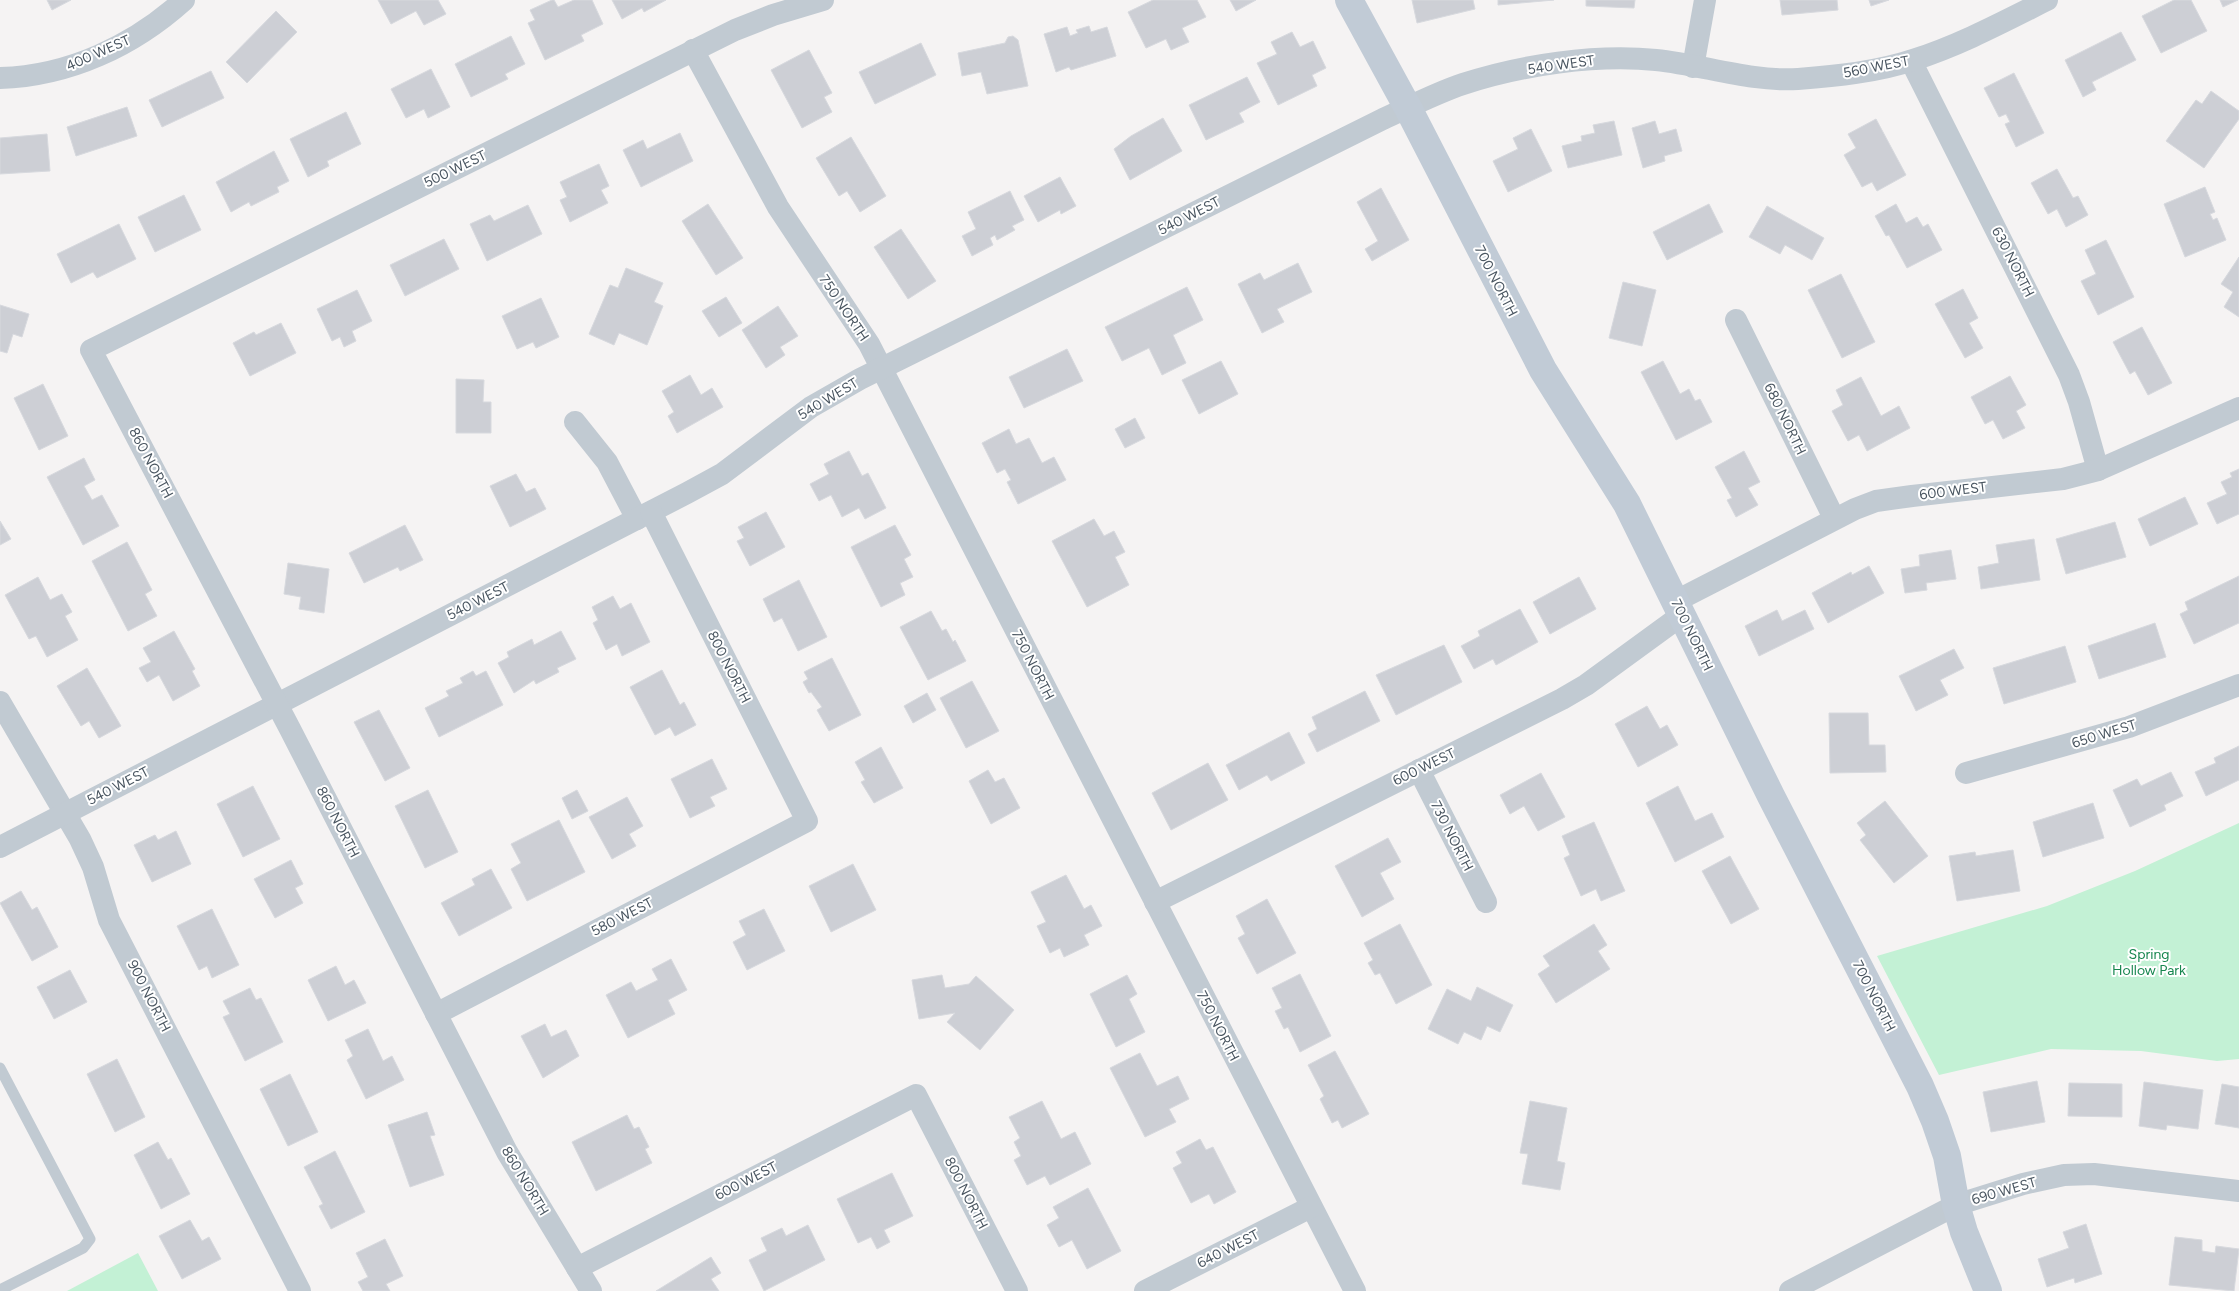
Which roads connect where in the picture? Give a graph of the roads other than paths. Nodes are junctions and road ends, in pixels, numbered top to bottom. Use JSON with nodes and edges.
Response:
{"nodes":[{"id":1,"x":184,"y":0,"type":"edge"},
{"id":2,"x":823,"y":0,"type":"edge"},
{"id":3,"x":1349,"y":0,"type":"edge"},
{"id":4,"x":1705,"y":0,"type":"edge"},
{"id":5,"x":2047,"y":0,"type":"edge"},
{"id":6,"x":693,"y":50,"type":"junction"},
{"id":7,"x":1911,"y":61,"type":"junction"},
{"id":8,"x":1693,"y":67,"type":"junction"},
{"id":9,"x":0,"y":78,"type":"edge"},
{"id":10,"x":1408,"y":108,"type":"junction"},
{"id":11,"x":1736,"y":320,"type":"dead end"},
{"id":12,"x":91,"y":350,"type":"joint"},
{"id":13,"x":881,"y":369,"type":"junction"},
{"id":14,"x":2239,"y":408,"type":"edge"},
{"id":15,"x":575,"y":422,"type":"dead end"},
{"id":16,"x":2098,"y":470,"type":"junction"},
{"id":17,"x":644,"y":515,"type":"junction"},
{"id":18,"x":1834,"y":518,"type":"junction"},
{"id":19,"x":1679,"y":608,"type":"junction"},
{"id":20,"x":2239,"y":685,"type":"edge"},
{"id":21,"x":0,"y":702,"type":"edge"},
{"id":22,"x":277,"y":704,"type":"junction"},
{"id":23,"x":1419,"y":770,"type":"junction"},
{"id":24,"x":1966,"y":774,"type":"dead end"},
{"id":25,"x":66,"y":813,"type":"junction"},
{"id":26,"x":807,"y":821,"type":"joint"},
{"id":27,"x":0,"y":847,"type":"edge"},
{"id":28,"x":1155,"y":902,"type":"junction"},
{"id":29,"x":1486,"y":902,"type":"dead end"},
{"id":30,"x":436,"y":1014,"type":"junction"},
{"id":31,"x":0,"y":1068,"type":"edge"},
{"id":32,"x":916,"y":1095,"type":"joint"},
{"id":33,"x":2239,"y":1191,"type":"edge"},
{"id":34,"x":1956,"y":1205,"type":"junction"},
{"id":35,"x":1311,"y":1207,"type":"junction"},
{"id":36,"x":577,"y":1268,"type":"junction"},
{"id":37,"x":0,"y":1290,"type":"edge"},
{"id":38,"x":300,"y":1291,"type":"edge"},
{"id":39,"x":591,"y":1291,"type":"edge"},
{"id":40,"x":1017,"y":1291,"type":"edge"},
{"id":41,"x":1145,"y":1291,"type":"edge"},
{"id":42,"x":1355,"y":1291,"type":"edge"},
{"id":43,"x":1790,"y":1291,"type":"edge"},
{"id":44,"x":1988,"y":1291,"type":"edge"}],
"edges":[{"from":1,"to":9,"type":"street","name":"400 WEST"},
{"from":2,"to":6,"type":"street","name":"500 WEST"},
{"from":3,"to":10,"type":"street","name":"700 NORTH"},
{"from":4,"to":8,"type":"street"},
{"from":5,"to":7,"type":"street","name":"560 WEST"},
{"from":6,"to":12,"type":"street","name":"500 WEST"},
{"from":6,"to":13,"type":"street","name":"750 NORTH"},
{"from":7,"to":8,"type":"street","name":"560 WEST"},
{"from":7,"to":16,"type":"street","name":"630 NORTH"},
{"from":8,"to":10,"type":"street","name":"540 WEST"},
{"from":10,"to":13,"type":"street","name":"540 WEST"},
{"from":10,"to":19,"type":"street","name":"700 NORTH"},
{"from":11,"to":18,"type":"street","name":"680 NORTH"},
{"from":12,"to":22,"type":"street","name":"860 NORTH"},
{"from":13,"to":17,"type":"street","name":"540 WEST"},
{"from":13,"to":28,"type":"street","name":"750 NORTH"},
{"from":14,"to":16,"type":"street","name":"600 WEST"},
{"from":15,"to":17,"type":"street","name":"800 NORTH"},
{"from":16,"to":18,"type":"street","name":"600 WEST"},
{"from":17,"to":22,"type":"street","name":"540 WEST"},
{"from":17,"to":26,"type":"street","name":"800 NORTH"},
{"from":18,"to":19,"type":"street","name":"600 WEST"},
{"from":19,"to":23,"type":"street","name":"600 WEST"},
{"from":19,"to":34,"type":"street","name":"700 NORTH"},
{"from":20,"to":24,"type":"street","name":"650 WEST"},
{"from":21,"to":25,"type":"street","name":"900 NORTH"},
{"from":22,"to":25,"type":"street","name":"540 WEST"},
{"from":22,"to":30,"type":"street","name":"860 NORTH"},
{"from":23,"to":28,"type":"street","name":"600 WEST"},
{"from":23,"to":29,"type":"street","name":"730 NORTH"},
{"from":25,"to":27,"type":"street","name":"540 WEST"},
{"from":25,"to":38,"type":"street","name":"900 NORTH"},
{"from":26,"to":30,"type":"street","name":"580 WEST"},
{"from":28,"to":35,"type":"street","name":"750 NORTH"},
{"from":30,"to":36,"type":"street","name":"860 NORTH"},
{"from":31,"to":37,"type":"lane"},
{"from":32,"to":36,"type":"street","name":"600 WEST"},
{"from":32,"to":40,"type":"street","name":"800 NORTH"},
{"from":33,"to":34,"type":"street","name":"690 WEST"},
{"from":34,"to":43,"type":"street","name":"690 WEST"},
{"from":34,"to":44,"type":"street","name":"700 NORTH"},
{"from":35,"to":41,"type":"street","name":"640 WEST"},
{"from":35,"to":42,"type":"street","name":"750 NORTH"},
{"from":36,"to":39,"type":"street","name":"860 NORTH"}]}
